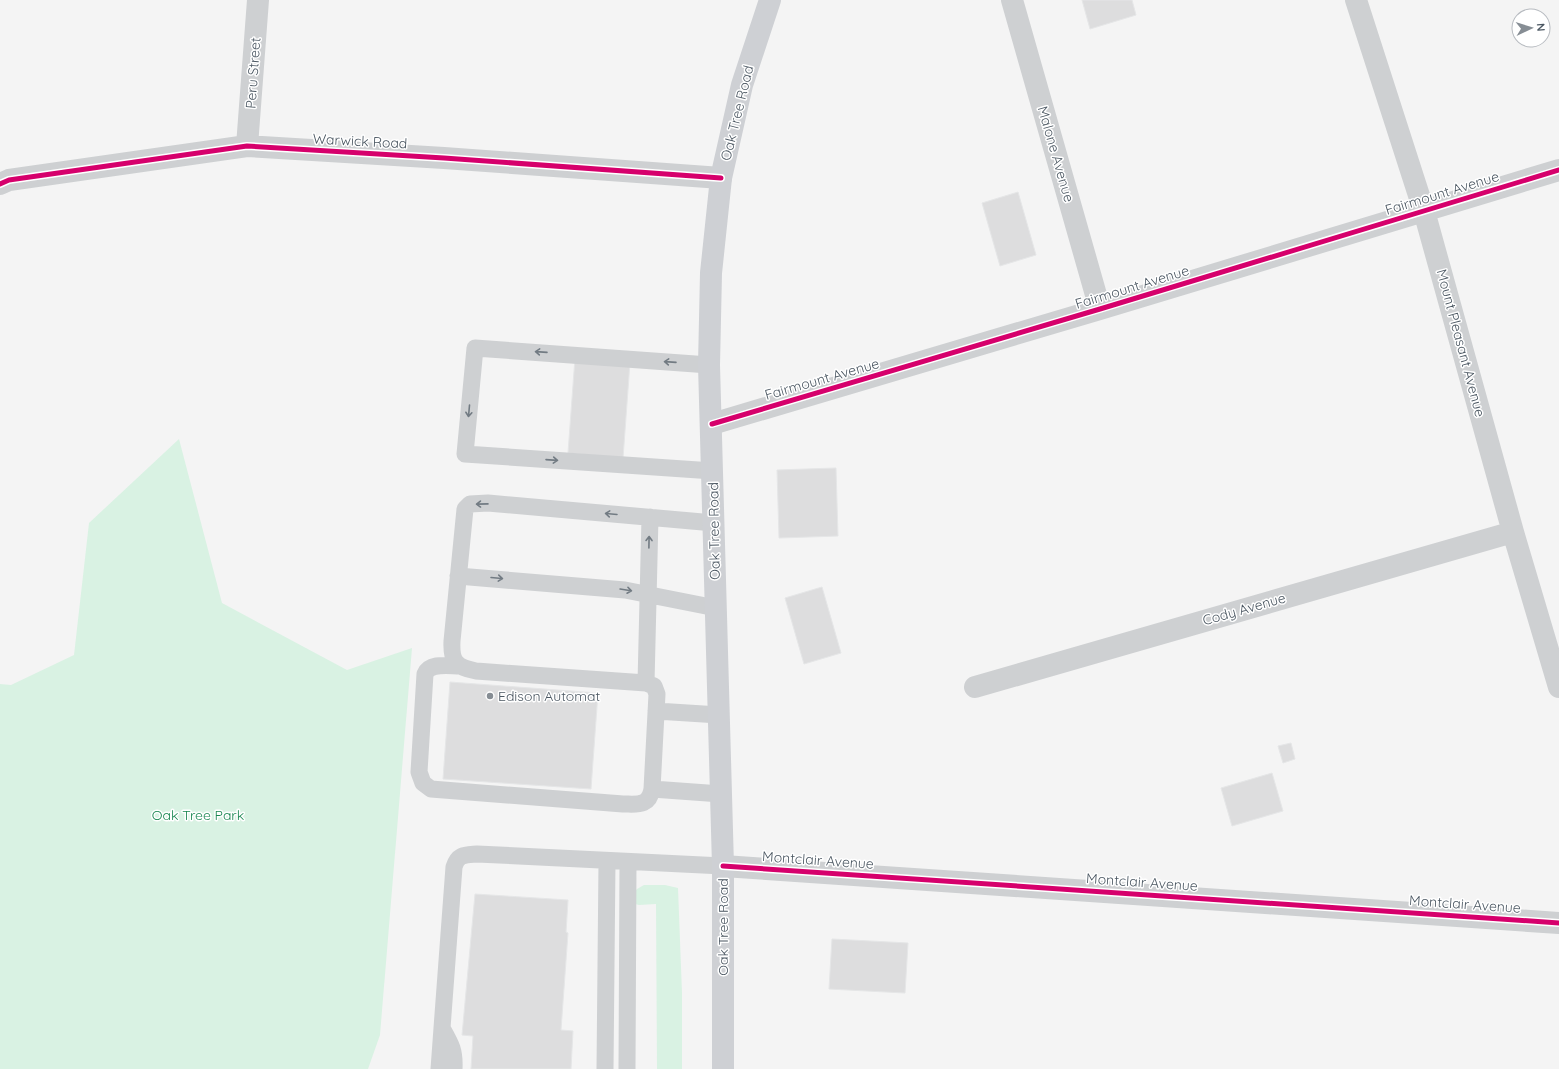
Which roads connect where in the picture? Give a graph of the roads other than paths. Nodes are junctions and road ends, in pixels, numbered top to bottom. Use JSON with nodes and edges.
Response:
{"nodes":[{"id":1,"x":258,"y":0,"type":"edge"},
{"id":2,"x":770,"y":0,"type":"edge"},
{"id":3,"x":1012,"y":0,"type":"edge"},
{"id":4,"x":1356,"y":0,"type":"edge"},
{"id":5,"x":247,"y":146,"type":"junction"},
{"id":6,"x":1559,"y":170,"type":"edge"},
{"id":7,"x":721,"y":178,"type":"junction"},
{"id":8,"x":0,"y":184,"type":"edge"},
{"id":9,"x":1424,"y":211,"type":"junction"},
{"id":10,"x":1100,"y":309,"type":"junction"},
{"id":11,"x":709,"y":365,"type":"junction"},
{"id":12,"x":712,"y":424,"type":"junction"},
{"id":13,"x":713,"y":471,"type":"junction"},
{"id":14,"x":650,"y":517,"type":"junction"},
{"id":15,"x":714,"y":523,"type":"junction"},
{"id":16,"x":1513,"y":532,"type":"junction"},
{"id":17,"x":458,"y":576,"type":"junction"},
{"id":18,"x":648,"y":594,"type":"junction"},
{"id":19,"x":716,"y":608,"type":"junction"},
{"id":20,"x":460,"y":666,"type":"junction"},
{"id":21,"x":646,"y":683,"type":"junction"},
{"id":22,"x":975,"y":687,"type":"dead end"},
{"id":23,"x":1559,"y":687,"type":"edge"},
{"id":24,"x":656,"y":711,"type":"junction"},
{"id":25,"x":719,"y":715,"type":"junction"},
{"id":26,"x":652,"y":789,"type":"junction"},
{"id":27,"x":721,"y":794,"type":"junction"},
{"id":28,"x":607,"y":861,"type":"junction"},
{"id":29,"x":628,"y":862,"type":"junction"},
{"id":30,"x":723,"y":866,"type":"junction"},
{"id":31,"x":1559,"y":923,"type":"edge"},
{"id":32,"x":442,"y":1028,"type":"junction"},
{"id":33,"x":439,"y":1069,"type":"edge"},
{"id":34,"x":454,"y":1069,"type":"edge"},
{"id":35,"x":605,"y":1069,"type":"edge"},
{"id":36,"x":627,"y":1069,"type":"edge"},
{"id":37,"x":723,"y":1069,"type":"edge"}],
"edges":[{"from":1,"to":5,"type":"street","name":"Peru Street"},
{"from":2,"to":7,"type":"main road","name":"Oak Tree Road"},
{"from":3,"to":10,"type":"street","name":"Malone Avenue"},
{"from":4,"to":9,"type":"street","name":"Mount Pleasant Avenue"},
{"from":5,"to":7,"type":"street","name":"Warwick Road"},
{"from":5,"to":8,"type":"street","name":"Warwick Road"},
{"from":6,"to":9,"type":"street","name":"Fairmount Avenue"},
{"from":7,"to":11,"type":"main road","name":"Oak Tree Road"},
{"from":9,"to":10,"type":"street","name":"Fairmount Avenue"},
{"from":9,"to":16,"type":"street","name":"Mount Pleasant Avenue"},
{"from":10,"to":12,"type":"street","name":"Fairmount Avenue"},
{"from":11,"to":12,"type":"main road","name":"Oak Tree Road"},
{"from":11,"to":13,"type":"lane","one_way":true},
{"from":12,"to":13,"type":"main road","name":"Oak Tree Road"},
{"from":13,"to":15,"type":"main road","name":"Oak Tree Road"},
{"from":14,"to":15,"type":"lane"},
{"from":14,"to":17,"type":"lane","one_way":true},
{"from":18,"to":14,"type":"lane","one_way":true},
{"from":15,"to":19,"type":"main road","name":"Oak Tree Road"},
{"from":16,"to":22,"type":"street","name":"Cody Avenue"},
{"from":16,"to":23,"type":"street","name":"Mount Pleasant Avenue"},
{"from":17,"to":18,"type":"lane","one_way":true},
{"from":17,"to":20,"type":"lane"},
{"from":18,"to":19,"type":"lane"},
{"from":18,"to":21,"type":"lane"},
{"from":19,"to":25,"type":"main road","name":"Oak Tree Road"},
{"from":20,"to":21,"type":"lane"},
{"from":20,"to":26,"type":"lane"},
{"from":21,"to":24,"type":"lane"},
{"from":24,"to":25,"type":"lane"},
{"from":24,"to":26,"type":"lane"},
{"from":25,"to":27,"type":"main road","name":"Oak Tree Road"},
{"from":26,"to":27,"type":"lane"},
{"from":27,"to":30,"type":"main road","name":"Oak Tree Road"},
{"from":28,"to":29,"type":"lane"},
{"from":28,"to":32,"type":"lane"},
{"from":28,"to":35,"type":"lane"},
{"from":29,"to":30,"type":"lane"},
{"from":29,"to":36,"type":"lane"},
{"from":30,"to":31,"type":"street","name":"Montclair Avenue"},
{"from":30,"to":37,"type":"main road","name":"Oak Tree Road"},
{"from":32,"to":33,"type":"lane"},
{"from":32,"to":34,"type":"lane"}]}
